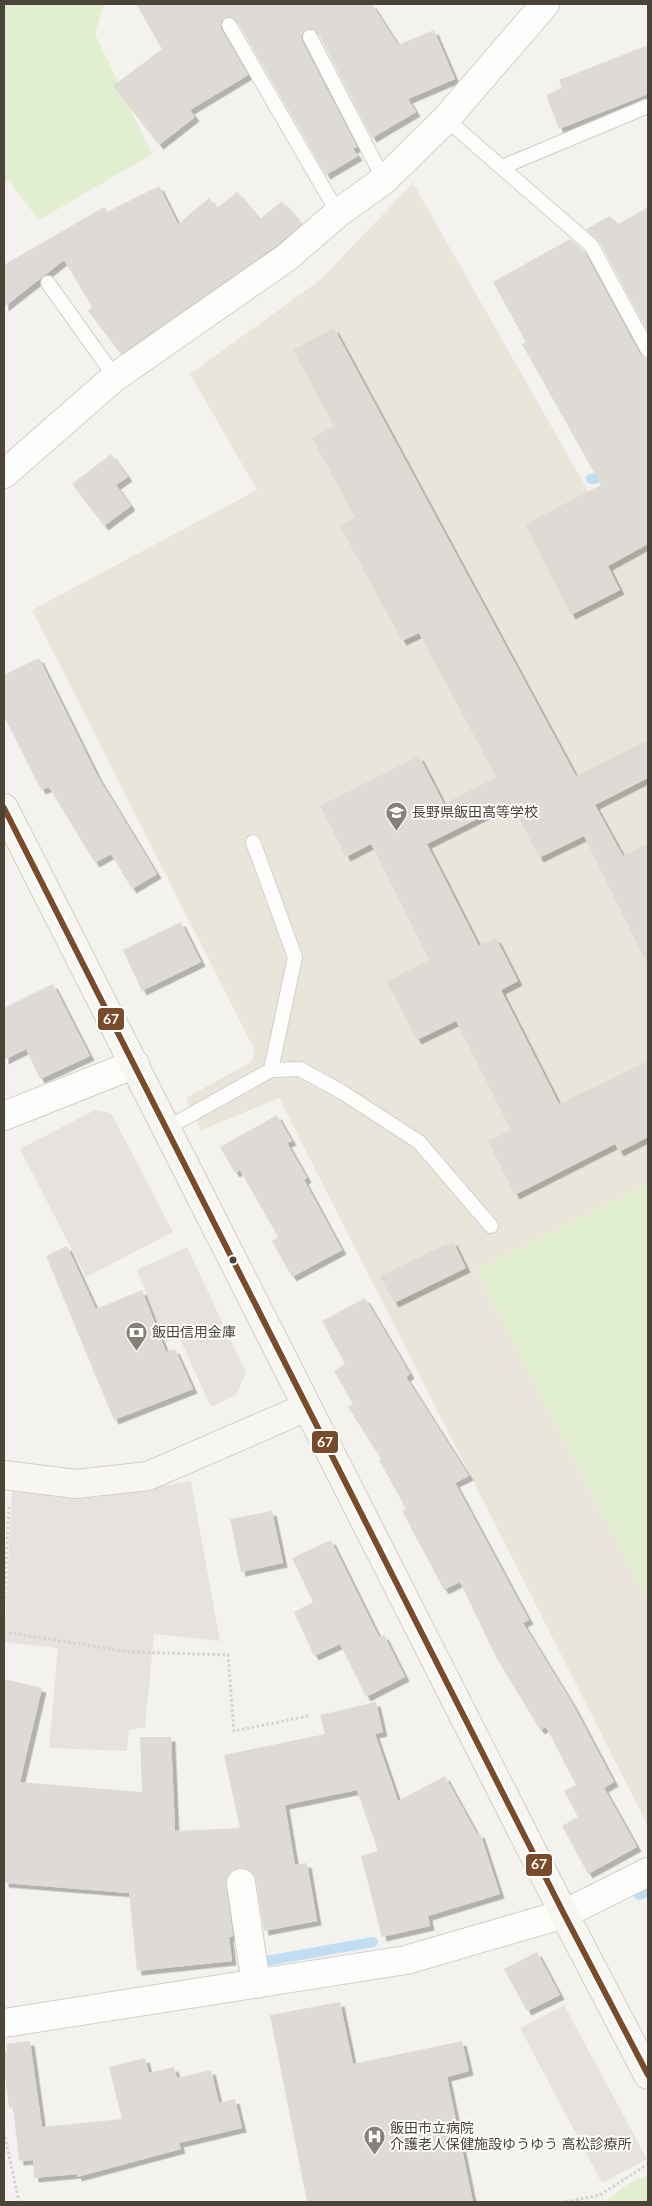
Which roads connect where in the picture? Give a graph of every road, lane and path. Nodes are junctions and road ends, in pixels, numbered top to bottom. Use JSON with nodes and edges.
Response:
{"nodes":[{"id":1,"x":545,"y":4,"type":"edge"},
{"id":2,"x":229,"y":24,"type":"dead end"},
{"id":3,"x":310,"y":37,"type":"dead end"},
{"id":4,"x":648,"y":106,"type":"edge"},
{"id":5,"x":446,"y":118,"type":"junction"},
{"id":6,"x":502,"y":167,"type":"junction"},
{"id":7,"x":384,"y":180,"type":"junction"},
{"id":8,"x":338,"y":213,"type":"junction"},
{"id":9,"x":48,"y":283,"type":"dead end"},
{"id":10,"x":648,"y":350,"type":"edge"},
{"id":11,"x":115,"y":377,"type":"junction"},
{"id":12,"x":4,"y":474,"type":"edge"},
{"id":13,"x":4,"y":808,"type":"edge"},
{"id":14,"x":253,"y":842,"type":"dead end"},
{"id":15,"x":135,"y":1064,"type":"junction"},
{"id":16,"x":271,"y":1070,"type":"junction"},
{"id":17,"x":4,"y":1116,"type":"edge"},
{"id":18,"x":166,"y":1128,"type":"junction"},
{"id":19,"x":491,"y":1226,"type":"dead end"},
{"id":20,"x":307,"y":1407,"type":"junction"},
{"id":21,"x":7,"y":1475,"type":"edge"},
{"id":22,"x":4,"y":1604,"type":"edge"},
{"id":23,"x":4,"y":1632,"type":"edge"},
{"id":24,"x":308,"y":1716,"type":"dead end"},
{"id":25,"x":648,"y":1872,"type":"edge"},
{"id":26,"x":241,"y":1883,"type":"dead end"},
{"id":27,"x":564,"y":1914,"type":"junction"},
{"id":28,"x":256,"y":1984,"type":"junction"},
{"id":29,"x":4,"y":2023,"type":"edge"},
{"id":30,"x":648,"y":2075,"type":"edge"},
{"id":31,"x":4,"y":2132,"type":"edge"},
{"id":32,"x":648,"y":2164,"type":"edge"},
{"id":33,"x":19,"y":2202,"type":"edge"},
{"id":34,"x":566,"y":2202,"type":"edge"}],
"edges":[{"from":1,"to":5,"type":"street"},
{"from":2,"to":8,"type":"lane"},
{"from":3,"to":7,"type":"lane"},
{"from":4,"to":6,"type":"lane"},
{"from":5,"to":6,"type":"lane"},
{"from":5,"to":7,"type":"street"},
{"from":6,"to":10,"type":"lane"},
{"from":7,"to":8,"type":"street"},
{"from":8,"to":11,"type":"street"},
{"from":9,"to":11,"type":"lane"},
{"from":11,"to":12,"type":"street"},
{"from":13,"to":15,"type":"main road"},
{"from":14,"to":16,"type":"lane"},
{"from":15,"to":17,"type":"street"},
{"from":15,"to":18,"type":"main road"},
{"from":16,"to":18,"type":"lane"},
{"from":16,"to":19,"type":"lane"},
{"from":18,"to":20,"type":"main road"},
{"from":20,"to":21,"type":"main road"},
{"from":20,"to":27,"type":"main road"},
{"from":21,"to":22,"type":"path"},
{"from":23,"to":24,"type":"path"},
{"from":25,"to":27,"type":"street"},
{"from":26,"to":28,"type":"street"},
{"from":27,"to":28,"type":"street"},
{"from":27,"to":30,"type":"main road"},
{"from":28,"to":29,"type":"street"},
{"from":31,"to":33,"type":"path"},
{"from":32,"to":34,"type":"path"}]}
